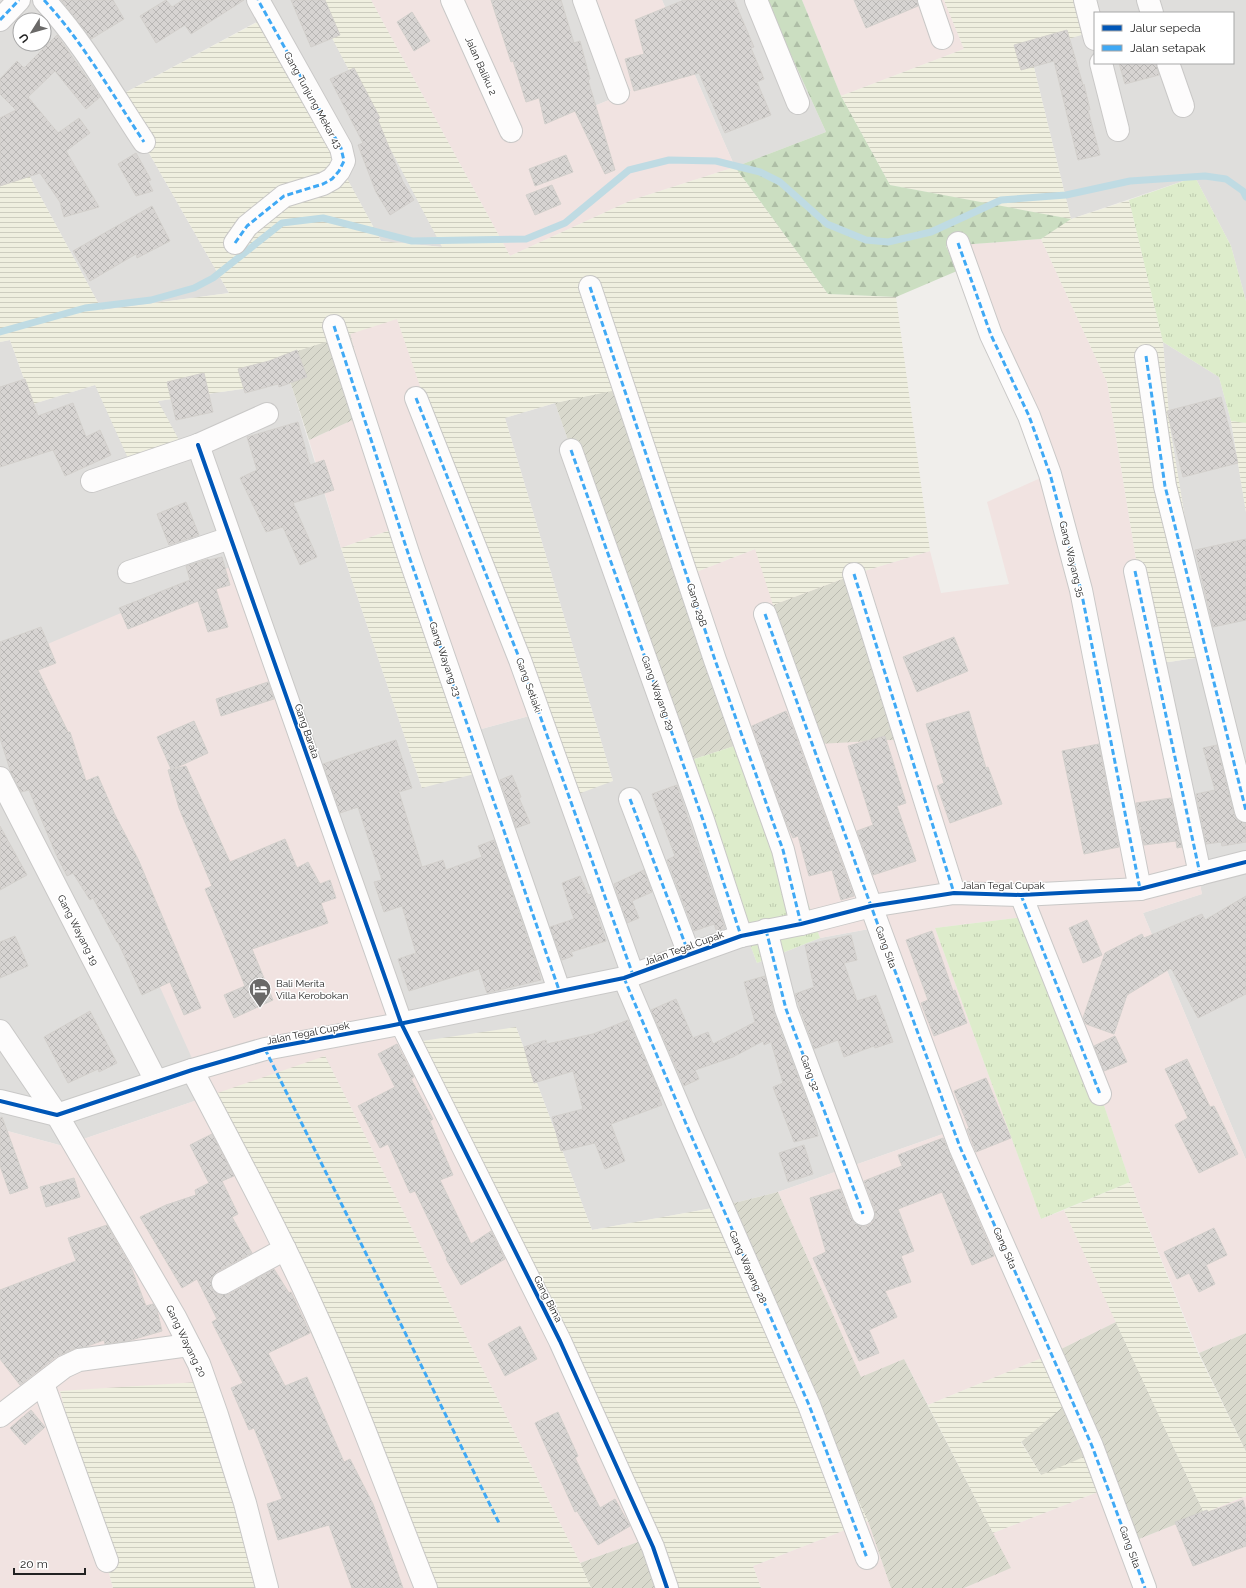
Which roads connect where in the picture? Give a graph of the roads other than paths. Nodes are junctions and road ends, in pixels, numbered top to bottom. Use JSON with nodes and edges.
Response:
{"nodes":[{"id":1,"x":19,"y":0,"type":"edge"},
{"id":2,"x":44,"y":0,"type":"edge"},
{"id":3,"x":258,"y":0,"type":"edge"},
{"id":4,"x":452,"y":0,"type":"edge"},
{"id":5,"x":584,"y":0,"type":"edge"},
{"id":6,"x":756,"y":0,"type":"edge"},
{"id":7,"x":929,"y":0,"type":"edge"},
{"id":8,"x":1085,"y":0,"type":"edge"},
{"id":9,"x":1148,"y":0,"type":"edge"},
{"id":10,"x":1152,"y":12,"type":"edge"},
{"id":11,"x":0,"y":20,"type":"edge"},
{"id":12,"x":1094,"y":35,"type":"edge"},
{"id":13,"x":942,"y":38,"type":"dead end"},
{"id":14,"x":1101,"y":64,"type":"edge"},
{"id":15,"x":1168,"y":64,"type":"edge"},
{"id":16,"x":618,"y":93,"type":"dead end"},
{"id":17,"x":798,"y":102,"type":"dead end"},
{"id":18,"x":1183,"y":106,"type":"dead end"},
{"id":19,"x":1118,"y":130,"type":"dead end"},
{"id":20,"x":511,"y":132,"type":"dead end"},
{"id":21,"x":144,"y":142,"type":"dead end"},
{"id":22,"x":235,"y":243,"type":"dead end"},
{"id":23,"x":958,"y":243,"type":"dead end"},
{"id":24,"x":590,"y":287,"type":"dead end"},
{"id":25,"x":334,"y":326,"type":"dead end"},
{"id":26,"x":1146,"y":356,"type":"dead end"},
{"id":27,"x":416,"y":398,"type":"dead end"},
{"id":28,"x":267,"y":414,"type":"dead end"},
{"id":29,"x":198,"y":445,"type":"junction"},
{"id":30,"x":571,"y":450,"type":"dead end"},
{"id":31,"x":92,"y":481,"type":"dead end"},
{"id":32,"x":230,"y":538,"type":"junction"},
{"id":33,"x":1135,"y":571,"type":"dead end"},
{"id":34,"x":129,"y":572,"type":"dead end"},
{"id":35,"x":854,"y":574,"type":"dead end"},
{"id":36,"x":765,"y":614,"type":"dead end"},
{"id":37,"x":0,"y":778,"type":"edge"},
{"id":38,"x":630,"y":799,"type":"dead end"},
{"id":39,"x":1246,"y":811,"type":"edge"},
{"id":40,"x":1246,"y":862,"type":"edge"},
{"id":41,"x":1200,"y":874,"type":"junction"},
{"id":42,"x":1140,"y":888,"type":"junction"},
{"id":43,"x":954,"y":893,"type":"junction"},
{"id":44,"x":1021,"y":895,"type":"junction"},
{"id":45,"x":871,"y":906,"type":"junction"},
{"id":46,"x":801,"y":924,"type":"junction"},
{"id":47,"x":766,"y":930,"type":"junction"},
{"id":48,"x":741,"y":936,"type":"junction"},
{"id":49,"x":689,"y":954,"type":"junction"},
{"id":50,"x":629,"y":976,"type":"junction"},
{"id":51,"x":559,"y":990,"type":"junction"},
{"id":52,"x":401,"y":1023,"type":"junction"},
{"id":53,"x":0,"y":1031,"type":"edge"},
{"id":54,"x":192,"y":1070,"type":"junction"},
{"id":55,"x":156,"y":1081,"type":"junction"},
{"id":56,"x":1100,"y":1094,"type":"dead end"},
{"id":57,"x":0,"y":1101,"type":"edge"},
{"id":58,"x":58,"y":1115,"type":"junction"},
{"id":59,"x":862,"y":1214,"type":"dead end"},
{"id":60,"x":285,"y":1248,"type":"junction"},
{"id":61,"x":224,"y":1283,"type":"dead end"},
{"id":62,"x":189,"y":1345,"type":"junction"},
{"id":63,"x":43,"y":1384,"type":"junction"},
{"id":64,"x":0,"y":1416,"type":"edge"},
{"id":65,"x":867,"y":1558,"type":"dead end"},
{"id":66,"x":107,"y":1561,"type":"dead end"},
{"id":67,"x":267,"y":1588,"type":"edge"},
{"id":68,"x":426,"y":1588,"type":"edge"},
{"id":69,"x":667,"y":1588,"type":"edge"},
{"id":70,"x":1145,"y":1588,"type":"edge"}],
"edges":[{"from":1,"to":11,"type":"street"},
{"from":2,"to":21,"type":"street"},
{"from":3,"to":22,"type":"street","name":"Gang Tunjung Mekar 43"},
{"from":4,"to":20,"type":"street","name":"Jalan Baliku 2"},
{"from":5,"to":16,"type":"street"},
{"from":6,"to":17,"type":"street"},
{"from":7,"to":13,"type":"street"},
{"from":8,"to":12,"type":"street"},
{"from":9,"to":10,"type":"street"},
{"from":14,"to":19,"type":"street"},
{"from":15,"to":18,"type":"street"},
{"from":23,"to":42,"type":"street","name":"Gang Wayang 35"},
{"from":24,"to":46,"type":"street","name":"Gang 29B"},
{"from":25,"to":51,"type":"street","name":"Gang Wayang 23"},
{"from":26,"to":39,"type":"street"},
{"from":27,"to":50,"type":"street","name":"Gang Setiaki"},
{"from":28,"to":29,"type":"street"},
{"from":29,"to":31,"type":"street"},
{"from":29,"to":32,"type":"street","name":"Gang Barata"},
{"from":30,"to":48,"type":"street","name":"Gang Wayang 29"},
{"from":32,"to":34,"type":"street"},
{"from":32,"to":52,"type":"street","name":"Gang Barata"},
{"from":33,"to":41,"type":"street"},
{"from":35,"to":43,"type":"street"},
{"from":36,"to":45,"type":"street","name":"Gang Sita"},
{"from":37,"to":55,"type":"street","name":"Gang Wayang 19"},
{"from":38,"to":49,"type":"street"},
{"from":40,"to":41,"type":"street","name":"Jalan Tegal Cupak"},
{"from":41,"to":42,"type":"street","name":"Jalan Tegal Cupak"},
{"from":42,"to":44,"type":"street","name":"Jalan Tegal Cupak"},
{"from":43,"to":44,"type":"street","name":"Jalan Tegal Cupak"},
{"from":43,"to":45,"type":"street","name":"Jalan Tegal Cupak"},
{"from":44,"to":56,"type":"street"},
{"from":45,"to":46,"type":"street","name":"Jalan Tegal Cupak"},
{"from":45,"to":70,"type":"street","name":"Gang Sita"},
{"from":46,"to":47,"type":"street","name":"Jalan Tegal Cupak"},
{"from":47,"to":48,"type":"street","name":"Jalan Tegal Cupak"},
{"from":47,"to":59,"type":"street","name":"Gang 32"},
{"from":48,"to":49,"type":"street","name":"Jalan Tegal Cupak"},
{"from":49,"to":50,"type":"street","name":"Jalan Tegal Cupak"},
{"from":50,"to":51,"type":"street","name":"Jalan Tegal Cupek"},
{"from":50,"to":65,"type":"street","name":"Gang Wayang 28"},
{"from":51,"to":52,"type":"street","name":"Jalan Tegal Cupek"},
{"from":52,"to":54,"type":"street","name":"Jalan Tegal Cupek"},
{"from":52,"to":69,"type":"street","name":"Gang Bima"},
{"from":53,"to":58,"type":"street","name":"Gang Wayang 20"},
{"from":54,"to":55,"type":"street","name":"Jalan Tegal Cupek"},
{"from":54,"to":60,"type":"street"},
{"from":55,"to":58,"type":"street","name":"Jalan Tegal Cupek"},
{"from":57,"to":58,"type":"street"},
{"from":58,"to":62,"type":"street","name":"Gang Wayang 20"},
{"from":60,"to":61,"type":"street"},
{"from":60,"to":68,"type":"street"},
{"from":62,"to":63,"type":"street"},
{"from":62,"to":67,"type":"street","name":"Gang Wayang 20"},
{"from":63,"to":64,"type":"street"},
{"from":63,"to":66,"type":"street"}]}
